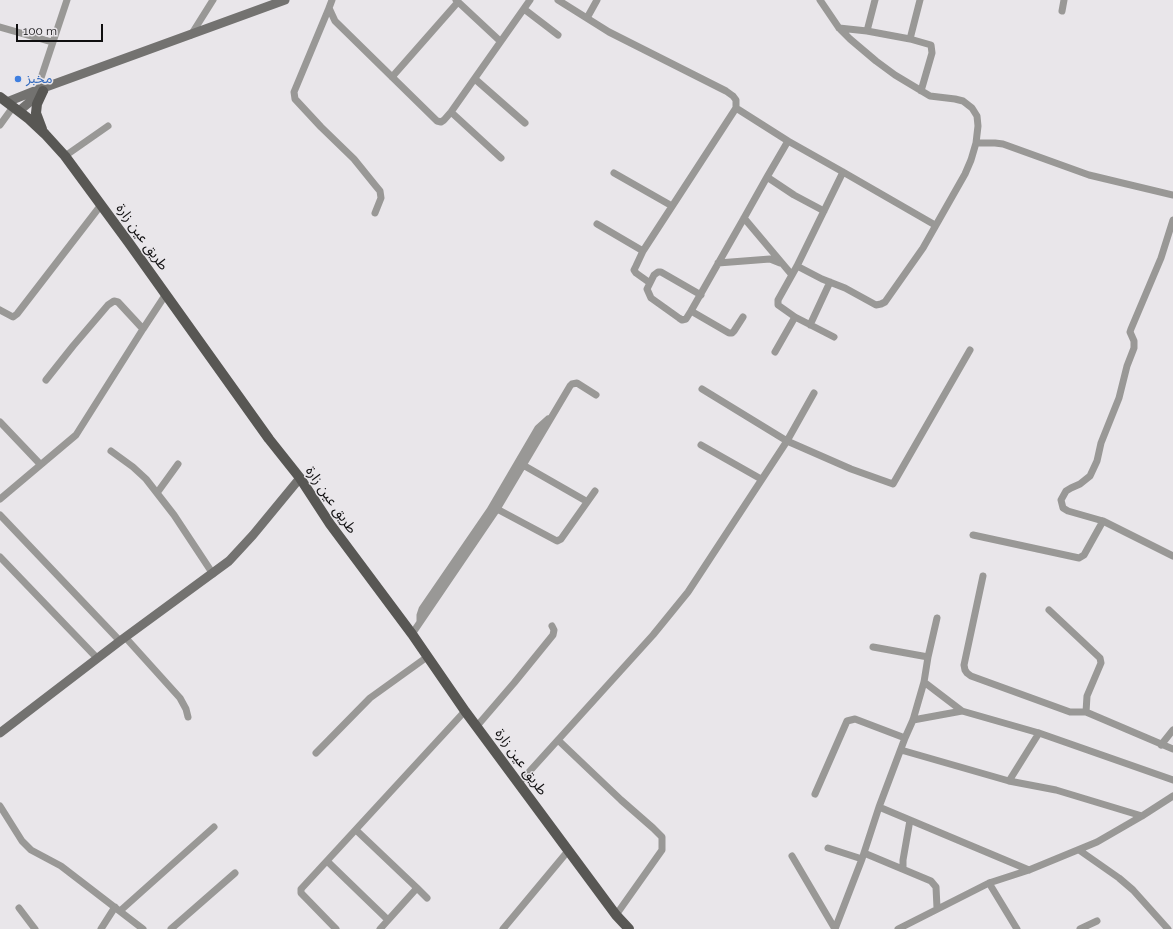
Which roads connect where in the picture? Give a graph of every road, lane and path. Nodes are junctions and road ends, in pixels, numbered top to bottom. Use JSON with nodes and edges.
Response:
{"nodes":[{"id":1,"x":67,"y":0,"type":"edge"},
{"id":2,"x":213,"y":0,"type":"edge"},
{"id":3,"x":286,"y":0,"type":"edge"},
{"id":4,"x":332,"y":0,"type":"edge"},
{"id":5,"x":530,"y":0,"type":"edge"},
{"id":6,"x":558,"y":0,"type":"edge"},
{"id":7,"x":597,"y":0,"type":"edge"},
{"id":8,"x":875,"y":0,"type":"edge"},
{"id":9,"x":920,"y":0,"type":"edge"},
{"id":10,"x":1064,"y":0,"type":"edge"},
{"id":11,"x":457,"y":1,"type":"edge"},
{"id":12,"x":821,"y":1,"type":"edge"},
{"id":13,"x":329,"y":8,"type":"junction"},
{"id":14,"x":524,"y":9,"type":"junction"},
{"id":15,"x":1062,"y":11,"type":"dead end"},
{"id":16,"x":587,"y":18,"type":"junction"},
{"id":17,"x":0,"y":27,"type":"edge"},
{"id":18,"x":839,"y":28,"type":"junction"},
{"id":19,"x":866,"y":31,"type":"junction"},
{"id":20,"x":191,"y":34,"type":"junction"},
{"id":21,"x":558,"y":35,"type":"dead end"},
{"id":22,"x":910,"y":38,"type":"junction"},
{"id":23,"x":500,"y":41,"type":"junction"},
{"id":24,"x":52,"y":42,"type":"junction"},
{"id":25,"x":392,"y":77,"type":"junction"},
{"id":26,"x":475,"y":79,"type":"junction"},
{"id":27,"x":42,"y":89,"type":"junction"},
{"id":28,"x":921,"y":91,"type":"junction"},
{"id":29,"x":10,"y":104,"type":"edge"},
{"id":30,"x":736,"y":108,"type":"junction"},
{"id":31,"x":451,"y":112,"type":"junction"},
{"id":32,"x":525,"y":123,"type":"dead end"},
{"id":33,"x":0,"y":125,"type":"edge"},
{"id":34,"x":108,"y":126,"type":"dead end"},
{"id":35,"x":45,"y":134,"type":"junction"},
{"id":36,"x":788,"y":141,"type":"junction"},
{"id":37,"x":976,"y":143,"type":"junction"},
{"id":38,"x":65,"y":156,"type":"junction"},
{"id":39,"x":501,"y":158,"type":"dead end"},
{"id":40,"x":843,"y":172,"type":"junction"},
{"id":41,"x":614,"y":173,"type":"dead end"},
{"id":42,"x":767,"y":177,"type":"junction"},
{"id":43,"x":1173,"y":195,"type":"edge"},
{"id":44,"x":101,"y":205,"type":"junction"},
{"id":45,"x":672,"y":206,"type":"junction"},
{"id":46,"x":824,"y":211,"type":"junction"},
{"id":47,"x":375,"y":213,"type":"dead end"},
{"id":48,"x":744,"y":218,"type":"junction"},
{"id":49,"x":1173,"y":220,"type":"edge"},
{"id":50,"x":597,"y":224,"type":"dead end"},
{"id":51,"x":935,"y":226,"type":"junction"},
{"id":52,"x":643,"y":251,"type":"junction"},
{"id":53,"x":718,"y":263,"type":"junction"},
{"id":54,"x":781,"y":263,"type":"junction"},
{"id":55,"x":797,"y":266,"type":"junction"},
{"id":56,"x":792,"y":275,"type":"junction"},
{"id":57,"x":830,"y":282,"type":"junction"},
{"id":58,"x":650,"y":283,"type":"junction"},
{"id":59,"x":166,"y":294,"type":"junction"},
{"id":60,"x":700,"y":295,"type":"junction"},
{"id":61,"x":0,"y":310,"type":"edge"},
{"id":62,"x":691,"y":311,"type":"junction"},
{"id":63,"x":743,"y":317,"type":"dead end"},
{"id":64,"x":795,"y":317,"type":"junction"},
{"id":65,"x":810,"y":325,"type":"junction"},
{"id":66,"x":143,"y":329,"type":"junction"},
{"id":67,"x":834,"y":337,"type":"dead end"},
{"id":68,"x":970,"y":350,"type":"dead end"},
{"id":69,"x":775,"y":352,"type":"dead end"},
{"id":70,"x":46,"y":380,"type":"dead end"},
{"id":71,"x":702,"y":389,"type":"dead end"},
{"id":72,"x":814,"y":394,"type":"dead end"},
{"id":73,"x":596,"y":395,"type":"dead end"},
{"id":74,"x":551,"y":418,"type":"junction"},
{"id":75,"x":0,"y":422,"type":"edge"},
{"id":76,"x":786,"y":441,"type":"junction"},
{"id":77,"x":701,"y":445,"type":"dead end"},
{"id":78,"x":111,"y":451,"type":"dead end"},
{"id":79,"x":40,"y":464,"type":"junction"},
{"id":80,"x":178,"y":464,"type":"dead end"},
{"id":81,"x":523,"y":466,"type":"junction"},
{"id":82,"x":300,"y":478,"type":"junction"},
{"id":83,"x":761,"y":480,"type":"junction"},
{"id":84,"x":594,"y":491,"type":"dead end"},
{"id":85,"x":157,"y":493,"type":"junction"},
{"id":86,"x":0,"y":499,"type":"edge"},
{"id":87,"x":586,"y":501,"type":"junction"},
{"id":88,"x":497,"y":509,"type":"junction"},
{"id":89,"x":0,"y":515,"type":"edge"},
{"id":90,"x":1102,"y":521,"type":"junction"},
{"id":91,"x":973,"y":535,"type":"dead end"},
{"id":92,"x":1173,"y":556,"type":"edge"},
{"id":93,"x":0,"y":557,"type":"edge"},
{"id":94,"x":213,"y":574,"type":"junction"},
{"id":95,"x":983,"y":576,"type":"dead end"},
{"id":96,"x":1049,"y":610,"type":"dead end"},
{"id":97,"x":937,"y":618,"type":"dead end"},
{"id":98,"x":420,"y":622,"type":"junction"},
{"id":99,"x":552,"y":626,"type":"dead end"},
{"id":100,"x":412,"y":634,"type":"junction"},
{"id":101,"x":122,"y":639,"type":"junction"},
{"id":102,"x":873,"y":647,"type":"dead end"},
{"id":103,"x":427,"y":657,"type":"junction"},
{"id":104,"x":928,"y":657,"type":"junction"},
{"id":105,"x":97,"y":658,"type":"junction"},
{"id":106,"x":924,"y":682,"type":"junction"},
{"id":107,"x":465,"y":711,"type":"junction"},
{"id":108,"x":962,"y":711,"type":"junction"},
{"id":109,"x":1086,"y":712,"type":"junction"},
{"id":110,"x":188,"y":717,"type":"dead end"},
{"id":111,"x":913,"y":720,"type":"junction"},
{"id":112,"x":477,"y":726,"type":"junction"},
{"id":113,"x":1173,"y":730,"type":"edge"},
{"id":114,"x":0,"y":733,"type":"edge"},
{"id":115,"x":1039,"y":733,"type":"junction"},
{"id":116,"x":905,"y":738,"type":"junction"},
{"id":117,"x":558,"y":740,"type":"junction"},
{"id":118,"x":1161,"y":745,"type":"junction"},
{"id":119,"x":1173,"y":749,"type":"edge"},
{"id":120,"x":901,"y":750,"type":"junction"},
{"id":121,"x":316,"y":754,"type":"dead end"},
{"id":122,"x":1173,"y":780,"type":"edge"},
{"id":123,"x":1009,"y":781,"type":"junction"},
{"id":124,"x":519,"y":783,"type":"junction"},
{"id":125,"x":815,"y":794,"type":"dead end"},
{"id":126,"x":1173,"y":796,"type":"edge"},
{"id":127,"x":0,"y":806,"type":"edge"},
{"id":128,"x":879,"y":807,"type":"junction"},
{"id":129,"x":1142,"y":816,"type":"junction"},
{"id":130,"x":910,"y":820,"type":"junction"},
{"id":131,"x":214,"y":826,"type":"dead end"},
{"id":132,"x":356,"y":830,"type":"junction"},
{"id":133,"x":828,"y":848,"type":"dead end"},
{"id":134,"x":1079,"y":850,"type":"junction"},
{"id":135,"x":568,"y":851,"type":"junction"},
{"id":136,"x":792,"y":856,"type":"dead end"},
{"id":137,"x":863,"y":856,"type":"junction"},
{"id":138,"x":327,"y":861,"type":"junction"},
{"id":139,"x":904,"y":869,"type":"junction"},
{"id":140,"x":1029,"y":870,"type":"junction"},
{"id":141,"x":235,"y":873,"type":"dead end"},
{"id":142,"x":989,"y":883,"type":"junction"},
{"id":143,"x":417,"y":888,"type":"junction"},
{"id":144,"x":427,"y":898,"type":"dead end"},
{"id":145,"x":19,"y":908,"type":"dead end"},
{"id":146,"x":938,"y":908,"type":"junction"},
{"id":147,"x":117,"y":909,"type":"junction"},
{"id":148,"x":616,"y":915,"type":"junction"},
{"id":149,"x":388,"y":920,"type":"junction"},
{"id":150,"x":1097,"y":921,"type":"dead end"},
{"id":151,"x":35,"y":929,"type":"edge"},
{"id":152,"x":101,"y":929,"type":"edge"},
{"id":153,"x":143,"y":929,"type":"edge"},
{"id":154,"x":171,"y":929,"type":"edge"},
{"id":155,"x":336,"y":929,"type":"edge"},
{"id":156,"x":380,"y":929,"type":"edge"},
{"id":157,"x":503,"y":929,"type":"edge"},
{"id":158,"x":629,"y":929,"type":"edge"},
{"id":159,"x":835,"y":929,"type":"edge"},
{"id":160,"x":898,"y":929,"type":"edge"},
{"id":161,"x":1017,"y":929,"type":"edge"},
{"id":162,"x":1080,"y":929,"type":"edge"},
{"id":163,"x":1168,"y":929,"type":"edge"}],
"edges":[{"from":1,"to":24,"type":"street"},
{"from":2,"to":20,"type":"street"},
{"from":3,"to":20,"type":"main road"},
{"from":4,"to":13,"type":"street"},
{"from":5,"to":14,"type":"street"},
{"from":6,"to":16,"type":"street"},
{"from":7,"to":16,"type":"street"},
{"from":8,"to":19,"type":"street"},
{"from":9,"to":22,"type":"street"},
{"from":10,"to":15,"type":"street"},
{"from":11,"to":23,"type":"street"},
{"from":11,"to":25,"type":"street"},
{"from":12,"to":18,"type":"street"},
{"from":13,"to":25,"type":"street"},
{"from":13,"to":47,"type":"street"},
{"from":14,"to":21,"type":"street"},
{"from":14,"to":23,"type":"street"},
{"from":16,"to":30,"type":"street"},
{"from":17,"to":24,"type":"street"},
{"from":18,"to":19,"type":"street"},
{"from":18,"to":28,"type":"street"},
{"from":19,"to":22,"type":"street"},
{"from":20,"to":27,"type":"main road"},
{"from":22,"to":28,"type":"street"},
{"from":23,"to":26,"type":"street"},
{"from":24,"to":27,"type":"street"},
{"from":25,"to":31,"type":"street"},
{"from":26,"to":31,"type":"street"},
{"from":26,"to":32,"type":"street"},
{"from":27,"to":29,"type":"main road"},
{"from":27,"to":29,"type":"main road"},
{"from":27,"to":35,"type":"main road"},
{"from":28,"to":37,"type":"street"},
{"from":29,"to":33,"type":"street"},
{"from":29,"to":35,"type":"main road","name":"طريق عين زارة"},
{"from":30,"to":36,"type":"street"},
{"from":30,"to":45,"type":"street"},
{"from":31,"to":39,"type":"street"},
{"from":34,"to":38,"type":"street"},
{"from":35,"to":38,"type":"main road","name":"طريق عين زارة"},
{"from":36,"to":40,"type":"street"},
{"from":36,"to":42,"type":"street"},
{"from":37,"to":43,"type":"street"},
{"from":37,"to":51,"type":"street"},
{"from":38,"to":44,"type":"main road","name":"طريق عين زارة"},
{"from":40,"to":46,"type":"street"},
{"from":40,"to":51,"type":"street"},
{"from":41,"to":45,"type":"street"},
{"from":42,"to":46,"type":"street"},
{"from":42,"to":48,"type":"street"},
{"from":44,"to":59,"type":"main road","name":"طريق عين زارة"},
{"from":44,"to":61,"type":"street"},
{"from":45,"to":52,"type":"street"},
{"from":46,"to":55,"type":"street"},
{"from":48,"to":53,"type":"street"},
{"from":48,"to":54,"type":"street"},
{"from":49,"to":90,"type":"street"},
{"from":50,"to":52,"type":"street"},
{"from":51,"to":57,"type":"street"},
{"from":52,"to":58,"type":"street"},
{"from":53,"to":54,"type":"street"},
{"from":53,"to":60,"type":"street"},
{"from":54,"to":56,"type":"street"},
{"from":55,"to":56,"type":"street"},
{"from":55,"to":57,"type":"street"},
{"from":56,"to":64,"type":"street"},
{"from":57,"to":65,"type":"street"},
{"from":58,"to":60,"type":"street"},
{"from":58,"to":62,"type":"street"},
{"from":59,"to":66,"type":"street"},
{"from":59,"to":82,"type":"main road","name":"طريق عين زارة"},
{"from":60,"to":62,"type":"street"},
{"from":62,"to":63,"type":"street"},
{"from":64,"to":65,"type":"street"},
{"from":64,"to":69,"type":"street"},
{"from":65,"to":67,"type":"street"},
{"from":66,"to":70,"type":"street"},
{"from":66,"to":79,"type":"street"},
{"from":68,"to":76,"type":"street"},
{"from":71,"to":76,"type":"street"},
{"from":72,"to":76,"type":"street"},
{"from":73,"to":74,"type":"street"},
{"from":74,"to":81,"type":"street"},
{"from":74,"to":98,"type":"street"},
{"from":75,"to":79,"type":"street"},
{"from":76,"to":83,"type":"street"},
{"from":77,"to":83,"type":"street"},
{"from":78,"to":85,"type":"street"},
{"from":79,"to":86,"type":"street"},
{"from":80,"to":85,"type":"street"},
{"from":81,"to":87,"type":"street"},
{"from":81,"to":88,"type":"street"},
{"from":82,"to":94,"type":"main road"},
{"from":82,"to":100,"type":"main road","name":"طريق عين زارة"},
{"from":83,"to":117,"type":"street"},
{"from":84,"to":87,"type":"street"},
{"from":85,"to":94,"type":"street"},
{"from":87,"to":88,"type":"street"},
{"from":88,"to":98,"type":"street"},
{"from":89,"to":101,"type":"street"},
{"from":90,"to":91,"type":"street"},
{"from":90,"to":92,"type":"street"},
{"from":93,"to":105,"type":"street"},
{"from":94,"to":101,"type":"main road"},
{"from":95,"to":109,"type":"street"},
{"from":96,"to":109,"type":"street"},
{"from":97,"to":104,"type":"street"},
{"from":98,"to":100,"type":"street"},
{"from":99,"to":112,"type":"street"},
{"from":100,"to":103,"type":"main road","name":"طريق عين زارة"},
{"from":101,"to":105,"type":"main road"},
{"from":101,"to":110,"type":"street"},
{"from":102,"to":104,"type":"street"},
{"from":103,"to":107,"type":"main road","name":"طريق عين زارة"},
{"from":103,"to":121,"type":"street"},
{"from":104,"to":106,"type":"street"},
{"from":105,"to":114,"type":"main road"},
{"from":106,"to":108,"type":"street"},
{"from":106,"to":111,"type":"street"},
{"from":107,"to":112,"type":"main road","name":"طريق عين زارة"},
{"from":107,"to":132,"type":"street"},
{"from":108,"to":111,"type":"street"},
{"from":108,"to":115,"type":"street"},
{"from":109,"to":118,"type":"street"},
{"from":111,"to":116,"type":"street"},
{"from":112,"to":124,"type":"main road","name":"طريق عين زارة"},
{"from":113,"to":118,"type":"street"},
{"from":115,"to":122,"type":"street"},
{"from":115,"to":123,"type":"street"},
{"from":116,"to":120,"type":"street"},
{"from":116,"to":125,"type":"street"},
{"from":117,"to":124,"type":"street"},
{"from":117,"to":148,"type":"street"},
{"from":118,"to":119,"type":"street"},
{"from":120,"to":123,"type":"street"},
{"from":120,"to":128,"type":"street"},
{"from":123,"to":129,"type":"street"},
{"from":124,"to":135,"type":"main road","name":"طريق عين زارة"},
{"from":126,"to":129,"type":"street"},
{"from":127,"to":147,"type":"street"},
{"from":128,"to":130,"type":"street"},
{"from":128,"to":137,"type":"street"},
{"from":129,"to":134,"type":"street"},
{"from":130,"to":139,"type":"street"},
{"from":130,"to":140,"type":"street"},
{"from":131,"to":147,"type":"street"},
{"from":132,"to":138,"type":"street"},
{"from":132,"to":143,"type":"street"},
{"from":133,"to":137,"type":"street"},
{"from":134,"to":140,"type":"street"},
{"from":134,"to":163,"type":"street"},
{"from":135,"to":148,"type":"main road","name":"طريق عين زارة"},
{"from":135,"to":157,"type":"street"},
{"from":136,"to":159,"type":"street"},
{"from":137,"to":139,"type":"street"},
{"from":137,"to":159,"type":"street"},
{"from":138,"to":149,"type":"street"},
{"from":138,"to":155,"type":"street"},
{"from":139,"to":146,"type":"street"},
{"from":140,"to":142,"type":"street"},
{"from":141,"to":154,"type":"street"},
{"from":142,"to":146,"type":"street"},
{"from":142,"to":161,"type":"street"},
{"from":143,"to":144,"type":"street"},
{"from":143,"to":149,"type":"street"},
{"from":145,"to":151,"type":"street"},
{"from":146,"to":160,"type":"street"},
{"from":147,"to":152,"type":"street"},
{"from":147,"to":153,"type":"street"},
{"from":148,"to":158,"type":"main road","name":"طريق عين زارة"},
{"from":149,"to":156,"type":"street"},
{"from":150,"to":162,"type":"street"}]}
